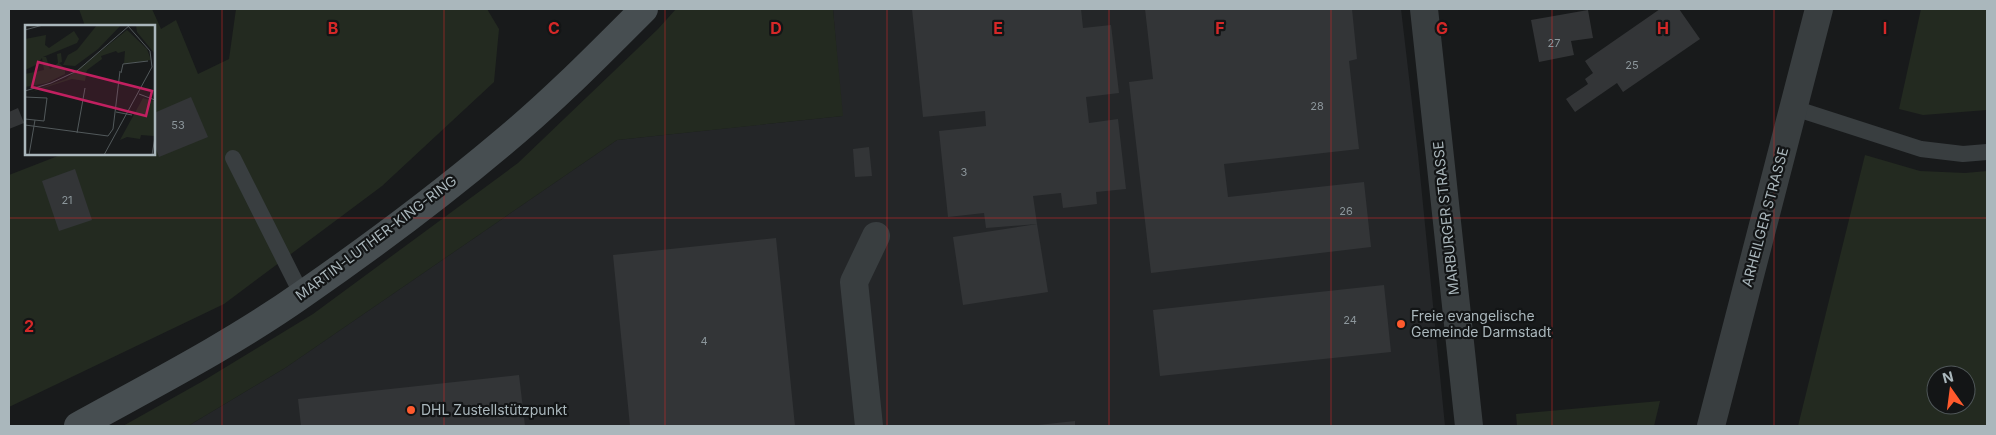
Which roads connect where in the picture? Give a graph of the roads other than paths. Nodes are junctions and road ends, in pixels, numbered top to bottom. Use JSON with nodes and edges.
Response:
{"nodes":[{"id":1,"x":644,"y":9,"type":"edge"},
{"id":2,"x":1424,"y":9,"type":"edge"},
{"id":3,"x":1819,"y":9,"type":"edge"},
{"id":4,"x":1794,"y":108,"type":"junction"},
{"id":5,"x":1987,"y":152,"type":"edge"},
{"id":6,"x":233,"y":158,"type":"dead end"},
{"id":7,"x":876,"y":236,"type":"dead end"},
{"id":8,"x":302,"y":295,"type":"junction"},
{"id":9,"x":78,"y":426,"type":"edge"},
{"id":10,"x":869,"y":426,"type":"edge"},
{"id":11,"x":1469,"y":426,"type":"edge"},
{"id":12,"x":1711,"y":426,"type":"edge"}],
"edges":[{"from":1,"to":8,"type":"main road","name":"MARTIN-LUTHER-KING-RING"},
{"from":2,"to":11,"type":"street","name":"MARBURGER STRASSE"},
{"from":3,"to":4,"type":"street","name":"ARHEILGER STRASSE"},
{"from":4,"to":5,"type":"lane"},
{"from":4,"to":12,"type":"street","name":"ARHEILGER STRASSE"},
{"from":6,"to":8,"type":"lane"},
{"from":7,"to":10,"type":"street"},
{"from":8,"to":9,"type":"main road","name":"MARTIN-LUTHER-KING-RING"}]}
